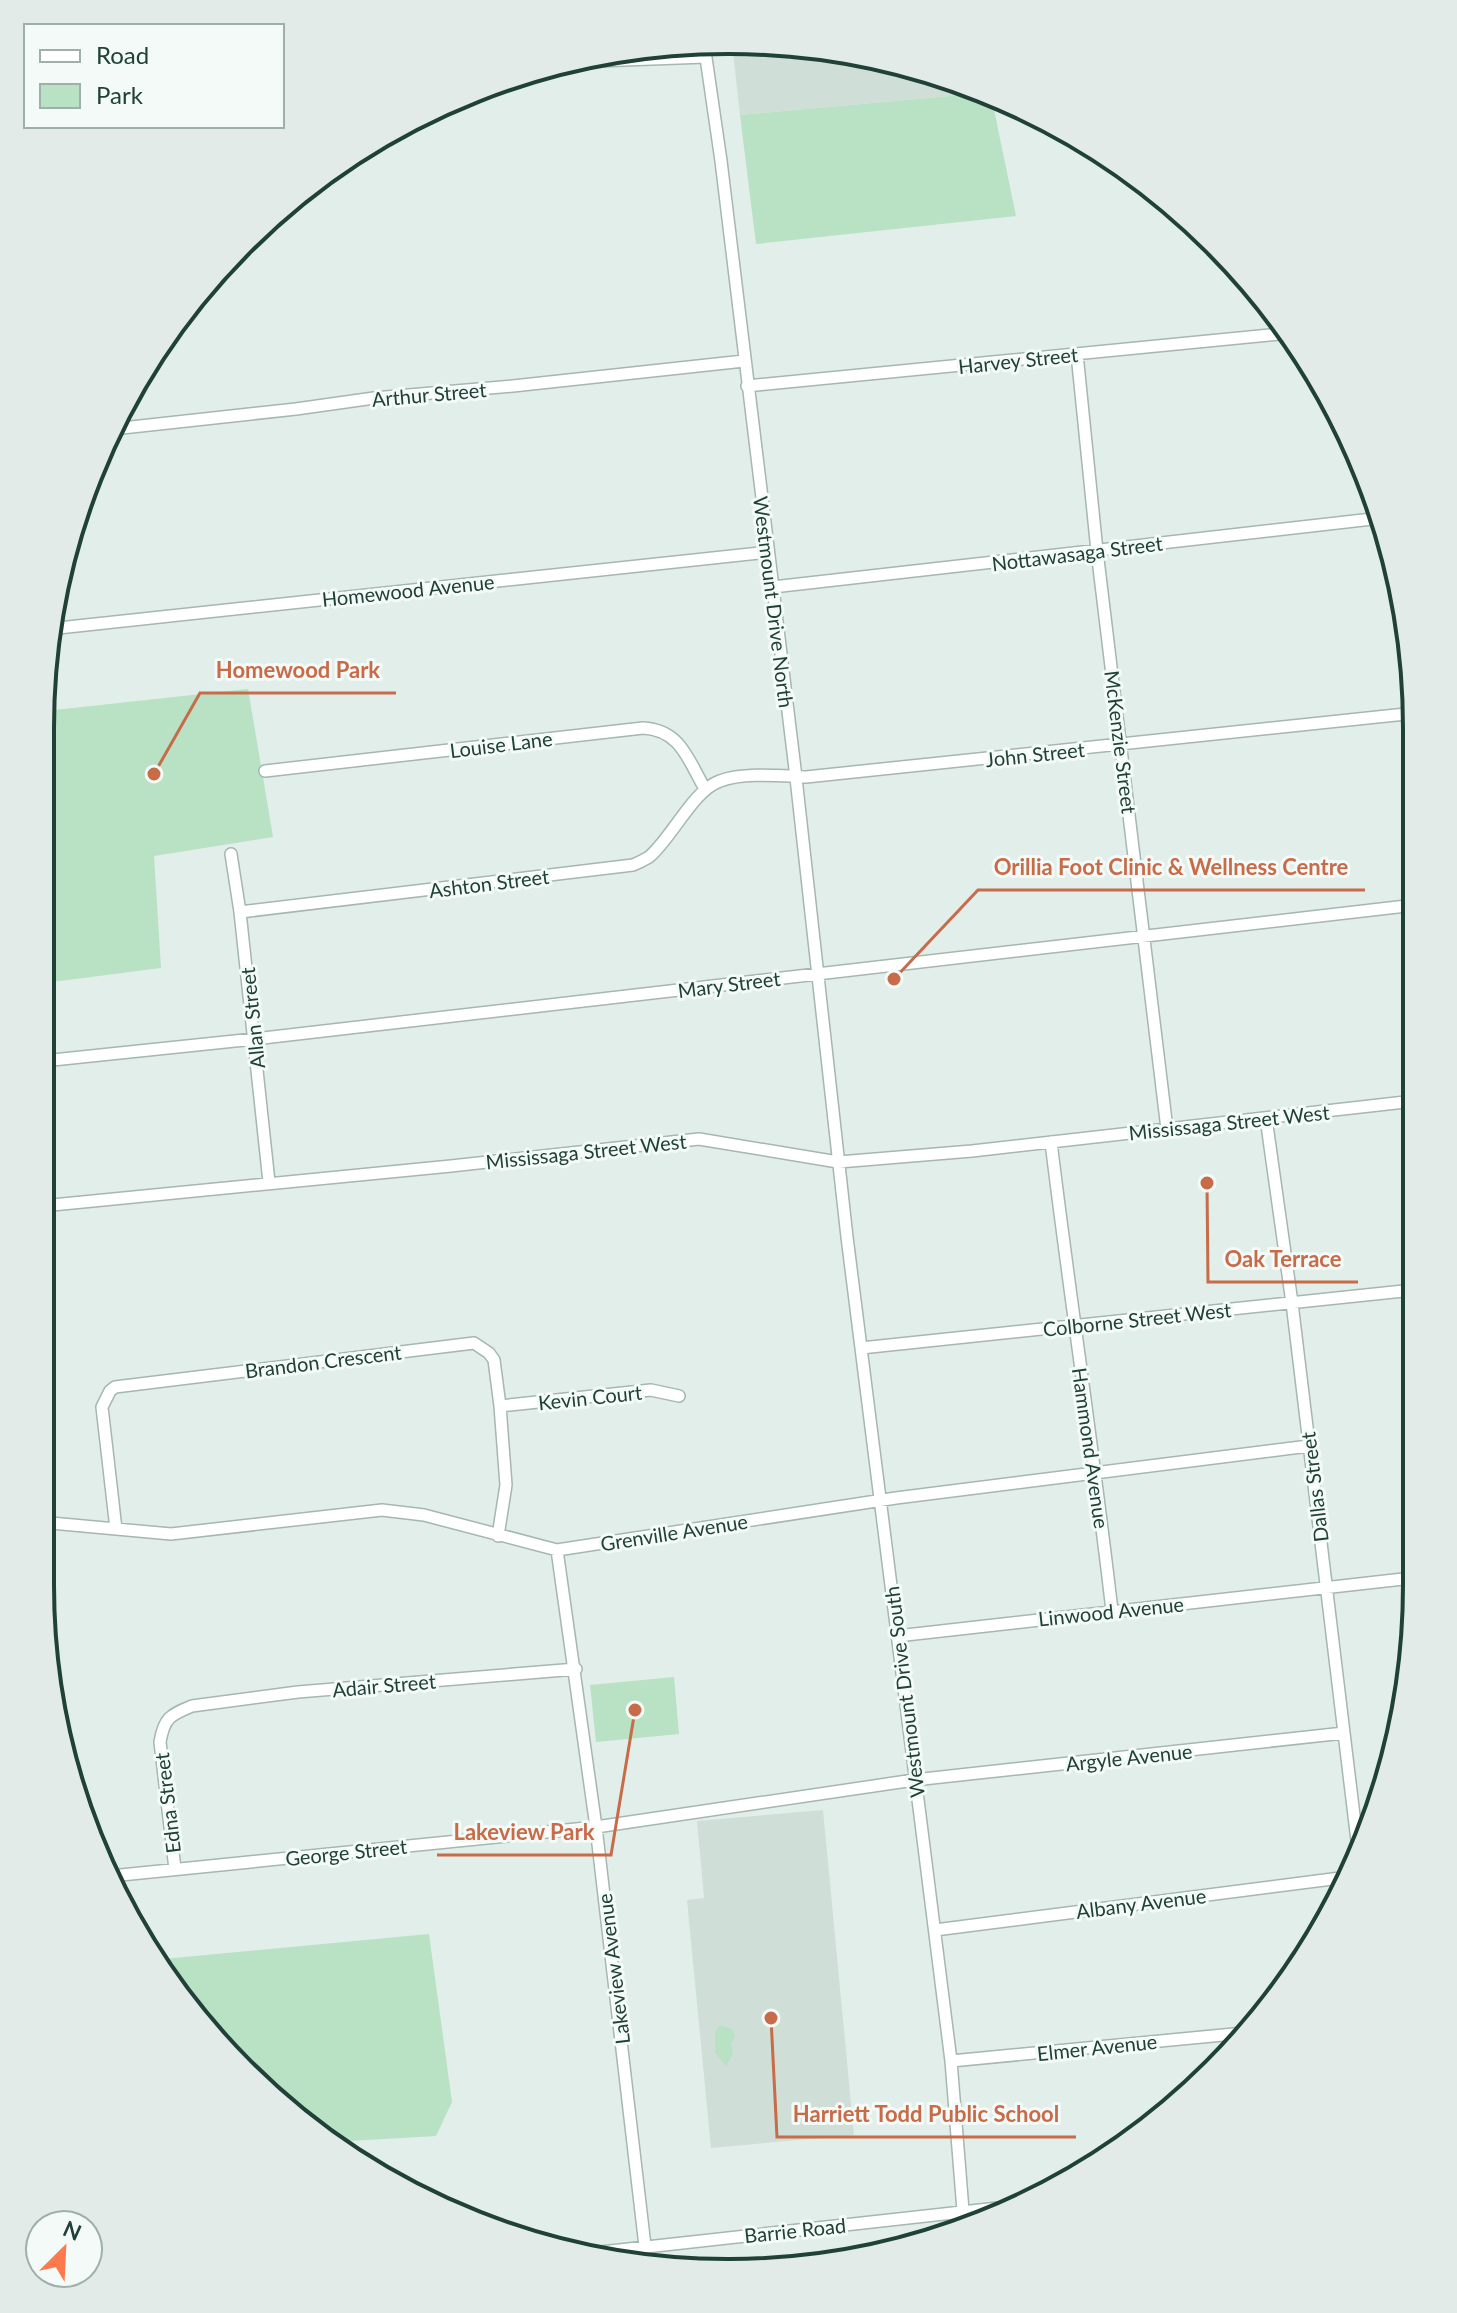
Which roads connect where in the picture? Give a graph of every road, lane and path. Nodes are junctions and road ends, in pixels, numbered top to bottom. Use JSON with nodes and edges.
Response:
{"nodes":[{"id":1,"x":706,"y":57,"type":"joint"},
{"id":2,"x":647,"y":59,"type":"edge"},
{"id":3,"x":1275,"y":334,"type":"edge"},
{"id":4,"x":1077,"y":354,"type":"junction"},
{"id":5,"x":744,"y":361,"type":"junction"},
{"id":6,"x":747,"y":386,"type":"junction"},
{"id":7,"x":125,"y":428,"type":"edge"},
{"id":8,"x":1369,"y":519,"type":"edge"},
{"id":9,"x":1097,"y":551,"type":"junction"},
{"id":10,"x":768,"y":552,"type":"junction"},
{"id":11,"x":773,"y":587,"type":"junction"},
{"id":12,"x":62,"y":628,"type":"edge"},
{"id":13,"x":1403,"y":714,"type":"edge"},
{"id":14,"x":1122,"y":745,"type":"junction"},
{"id":15,"x":265,"y":771,"type":"dead end"},
{"id":16,"x":795,"y":777,"type":"junction"},
{"id":17,"x":705,"y":789,"type":"junction"},
{"id":18,"x":231,"y":854,"type":"dead end"},
{"id":19,"x":1403,"y":906,"type":"edge"},
{"id":20,"x":240,"y":912,"type":"junction"},
{"id":21,"x":1145,"y":936,"type":"junction"},
{"id":22,"x":819,"y":973,"type":"junction"},
{"id":23,"x":254,"y":1039,"type":"junction"},
{"id":24,"x":54,"y":1060,"type":"edge"},
{"id":25,"x":1403,"y":1102,"type":"edge"},
{"id":26,"x":1266,"y":1118,"type":"junction"},
{"id":27,"x":1167,"y":1129,"type":"junction"},
{"id":28,"x":1051,"y":1142,"type":"junction"},
{"id":29,"x":838,"y":1162,"type":"junction"},
{"id":30,"x":269,"y":1182,"type":"junction"},
{"id":31,"x":54,"y":1205,"type":"edge"},
{"id":32,"x":1403,"y":1291,"type":"edge"},
{"id":33,"x":1292,"y":1303,"type":"junction"},
{"id":34,"x":1074,"y":1324,"type":"junction"},
{"id":35,"x":861,"y":1348,"type":"junction"},
{"id":36,"x":679,"y":1396,"type":"dead end"},
{"id":37,"x":500,"y":1406,"type":"junction"},
{"id":38,"x":1309,"y":1446,"type":"junction"},
{"id":39,"x":1096,"y":1472,"type":"junction"},
{"id":40,"x":880,"y":1500,"type":"junction"},
{"id":41,"x":54,"y":1523,"type":"edge"},
{"id":42,"x":116,"y":1529,"type":"junction"},
{"id":43,"x":498,"y":1536,"type":"junction"},
{"id":44,"x":557,"y":1550,"type":"junction"},
{"id":45,"x":1403,"y":1579,"type":"edge"},
{"id":46,"x":1326,"y":1588,"type":"junction"},
{"id":47,"x":1112,"y":1611,"type":"junction"},
{"id":48,"x":897,"y":1636,"type":"junction"},
{"id":49,"x":576,"y":1669,"type":"junction"},
{"id":50,"x":192,"y":1706,"type":"joint"},
{"id":51,"x":1344,"y":1733,"type":"junction"},
{"id":52,"x":914,"y":1780,"type":"junction"},
{"id":53,"x":596,"y":1827,"type":"junction"},
{"id":54,"x":1356,"y":1832,"type":"edge"},
{"id":55,"x":175,"y":1869,"type":"junction"},
{"id":56,"x":120,"y":1875,"type":"edge"},
{"id":57,"x":1335,"y":1879,"type":"edge"},
{"id":58,"x":935,"y":1930,"type":"junction"},
{"id":59,"x":1231,"y":2034,"type":"edge"},
{"id":60,"x":951,"y":2061,"type":"junction"},
{"id":61,"x":964,"y":2216,"type":"edge"},
{"id":62,"x":957,"y":2219,"type":"edge"},
{"id":63,"x":645,"y":2246,"type":"junction"},
{"id":64,"x":618,"y":2250,"type":"edge"}],
"edges":[{"from":1,"to":2,"type":"street"},
{"from":1,"to":5,"type":"street","name":"Westmount Drive North"},
{"from":3,"to":4,"type":"street","name":"Harvey Street"},
{"from":4,"to":6,"type":"street","name":"Harvey Street"},
{"from":4,"to":9,"type":"street","name":"McKenzie Street"},
{"from":5,"to":6,"type":"street","name":"Westmount Drive North"},
{"from":5,"to":7,"type":"street","name":"Arthur Street"},
{"from":6,"to":10,"type":"street","name":"Westmount Drive North"},
{"from":8,"to":9,"type":"street","name":"Nottawasaga Street"},
{"from":9,"to":11,"type":"street","name":"Nottawasaga Street"},
{"from":9,"to":14,"type":"street","name":"McKenzie Street"},
{"from":10,"to":11,"type":"street","name":"Westmount Drive North"},
{"from":10,"to":12,"type":"street","name":"Homewood Avenue"},
{"from":11,"to":16,"type":"street","name":"Westmount Drive North"},
{"from":13,"to":14,"type":"street","name":"John Street"},
{"from":14,"to":16,"type":"street","name":"John Street"},
{"from":14,"to":21,"type":"street","name":"McKenzie Street"},
{"from":15,"to":17,"type":"street","name":"Louise Lane"},
{"from":16,"to":17,"type":"street","name":"John Street"},
{"from":16,"to":22,"type":"street","name":"Westmount Drive North"},
{"from":17,"to":20,"type":"street","name":"Ashton Street"},
{"from":18,"to":20,"type":"street","name":"Allan Street"},
{"from":19,"to":21,"type":"street","name":"Mary Street"},
{"from":20,"to":23,"type":"street","name":"Allan Street"},
{"from":21,"to":22,"type":"street","name":"Mary Street"},
{"from":21,"to":27,"type":"street","name":"McKenzie Street"},
{"from":22,"to":23,"type":"street","name":"Mary Street"},
{"from":22,"to":29,"type":"street","name":"Westmount Drive North"},
{"from":23,"to":24,"type":"street","name":"Mary Street"},
{"from":23,"to":30,"type":"street","name":"Allan Street"},
{"from":25,"to":26,"type":"street","name":"Mississaga Street West"},
{"from":26,"to":27,"type":"street","name":"Mississaga Street West"},
{"from":26,"to":33,"type":"street","name":"Dallas Street"},
{"from":27,"to":28,"type":"street","name":"Mississaga Street West"},
{"from":28,"to":29,"type":"street","name":"Mississaga Street West"},
{"from":28,"to":34,"type":"street","name":"Hammond Avenue"},
{"from":29,"to":30,"type":"street","name":"Mississaga Street West"},
{"from":29,"to":35,"type":"street","name":"Westmount Drive South"},
{"from":30,"to":31,"type":"street","name":"Mississaga Street West"},
{"from":32,"to":33,"type":"street","name":"Colborne Street West"},
{"from":33,"to":34,"type":"street","name":"Colborne Street West"},
{"from":33,"to":38,"type":"street","name":"Dallas Street"},
{"from":34,"to":35,"type":"street","name":"Colborne Street West"},
{"from":34,"to":39,"type":"street","name":"Hammond Avenue"},
{"from":35,"to":40,"type":"street","name":"Westmount Drive South"},
{"from":36,"to":37,"type":"street","name":"Kevin Court"},
{"from":37,"to":42,"type":"street","name":"Brandon Crescent"},
{"from":37,"to":43,"type":"street","name":"Brandon Crescent"},
{"from":38,"to":39,"type":"street","name":"Grenville Avenue"},
{"from":38,"to":46,"type":"street","name":"Dallas Street"},
{"from":39,"to":40,"type":"street","name":"Grenville Avenue"},
{"from":39,"to":47,"type":"street","name":"Hammond Avenue"},
{"from":40,"to":44,"type":"street","name":"Grenville Avenue"},
{"from":40,"to":48,"type":"street","name":"Westmount Drive South"},
{"from":41,"to":42,"type":"street","name":"Grenville Avenue"},
{"from":42,"to":43,"type":"street","name":"Grenville Avenue"},
{"from":43,"to":44,"type":"street","name":"Grenville Avenue"},
{"from":44,"to":49,"type":"street","name":"Lakeview Avenue"},
{"from":45,"to":46,"type":"street","name":"Linwood Avenue"},
{"from":46,"to":47,"type":"street","name":"Linwood Avenue"},
{"from":46,"to":51,"type":"street","name":"Dallas Street"},
{"from":47,"to":48,"type":"street","name":"Linwood Avenue"},
{"from":48,"to":52,"type":"street","name":"Westmount Drive South"},
{"from":49,"to":50,"type":"street","name":"Adair Street"},
{"from":49,"to":53,"type":"street","name":"Lakeview Avenue"},
{"from":50,"to":55,"type":"street","name":"Edna Street"},
{"from":51,"to":52,"type":"street","name":"Argyle Avenue"},
{"from":51,"to":54,"type":"street","name":"Dallas Street"},
{"from":52,"to":53,"type":"street","name":"George Street"},
{"from":52,"to":58,"type":"street","name":"Westmount Drive South"},
{"from":53,"to":55,"type":"street","name":"George Street"},
{"from":53,"to":63,"type":"street","name":"Lakeview Avenue"},
{"from":55,"to":56,"type":"street","name":"George Street"},
{"from":57,"to":58,"type":"street","name":"Albany Avenue"},
{"from":58,"to":60,"type":"street","name":"Westmount Drive South"},
{"from":59,"to":60,"type":"street","name":"Elmer Avenue"},
{"from":60,"to":61,"type":"street","name":"Westmount Drive South"},
{"from":62,"to":63,"type":"street","name":"Barrie Road"},
{"from":63,"to":64,"type":"street","name":"Barrie Road"}]}
